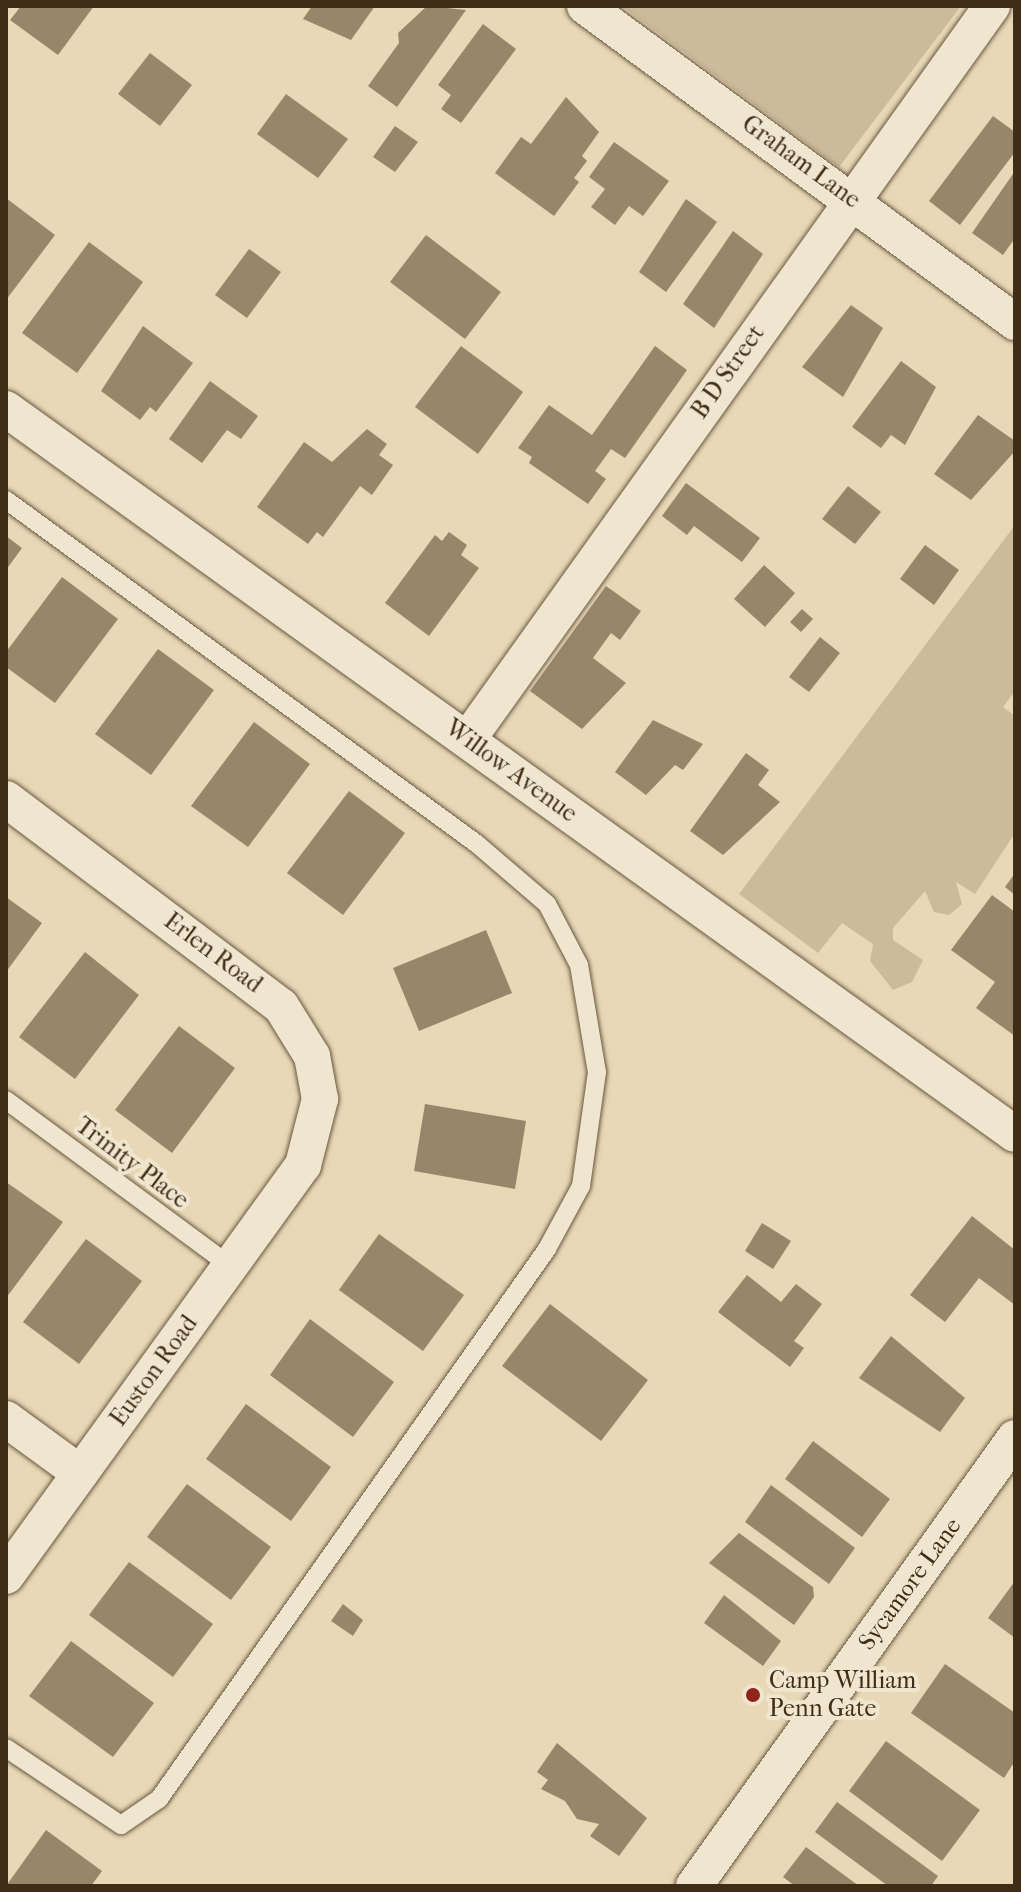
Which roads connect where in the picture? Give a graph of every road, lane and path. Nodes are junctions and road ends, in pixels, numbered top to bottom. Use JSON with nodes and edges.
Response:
{"nodes":[{"id":1,"x":585,"y":6,"type":"edge"},
{"id":2,"x":992,"y":6,"type":"edge"},
{"id":3,"x":851,"y":198,"type":"junction"},
{"id":4,"x":1015,"y":322,"type":"edge"},
{"id":5,"x":6,"y":409,"type":"edge"},
{"id":6,"x":6,"y":500,"type":"edge"},
{"id":7,"x":468,"y":739,"type":"junction"},
{"id":8,"x":6,"y":799,"type":"edge"},
{"id":9,"x":6,"y":1100,"type":"edge"},
{"id":10,"x":1015,"y":1134,"type":"edge"},
{"id":11,"x":303,"y":1165,"type":"joint"},
{"id":12,"x":230,"y":1266,"type":"junction"},
{"id":13,"x":6,"y":1419,"type":"edge"},
{"id":14,"x":1015,"y":1438,"type":"edge"},
{"id":15,"x":80,"y":1473,"type":"junction"},
{"id":16,"x":6,"y":1576,"type":"edge"},
{"id":17,"x":6,"y":1748,"type":"edge"},
{"id":18,"x":694,"y":1886,"type":"edge"}],
"edges":[{"from":1,"to":3,"type":"street","name":"Graham Lane"},
{"from":2,"to":3,"type":"street","name":"B D Street"},
{"from":3,"to":4,"type":"street","name":"Graham Lane"},
{"from":3,"to":7,"type":"street","name":"B D Street"},
{"from":5,"to":7,"type":"street","name":"Willow Avenue"},
{"from":6,"to":17,"type":"lane"},
{"from":7,"to":10,"type":"street","name":"Willow Avenue"},
{"from":8,"to":11,"type":"street","name":"Erlen Road"},
{"from":9,"to":12,"type":"lane","name":"Trinity Place"},
{"from":11,"to":12,"type":"street","name":"Euston Road"},
{"from":12,"to":15,"type":"street","name":"Euston Road"},
{"from":13,"to":15,"type":"street"},
{"from":14,"to":18,"type":"street","name":"Sycamore Lane"},
{"from":15,"to":16,"type":"street","name":"Euston Road"}]}
